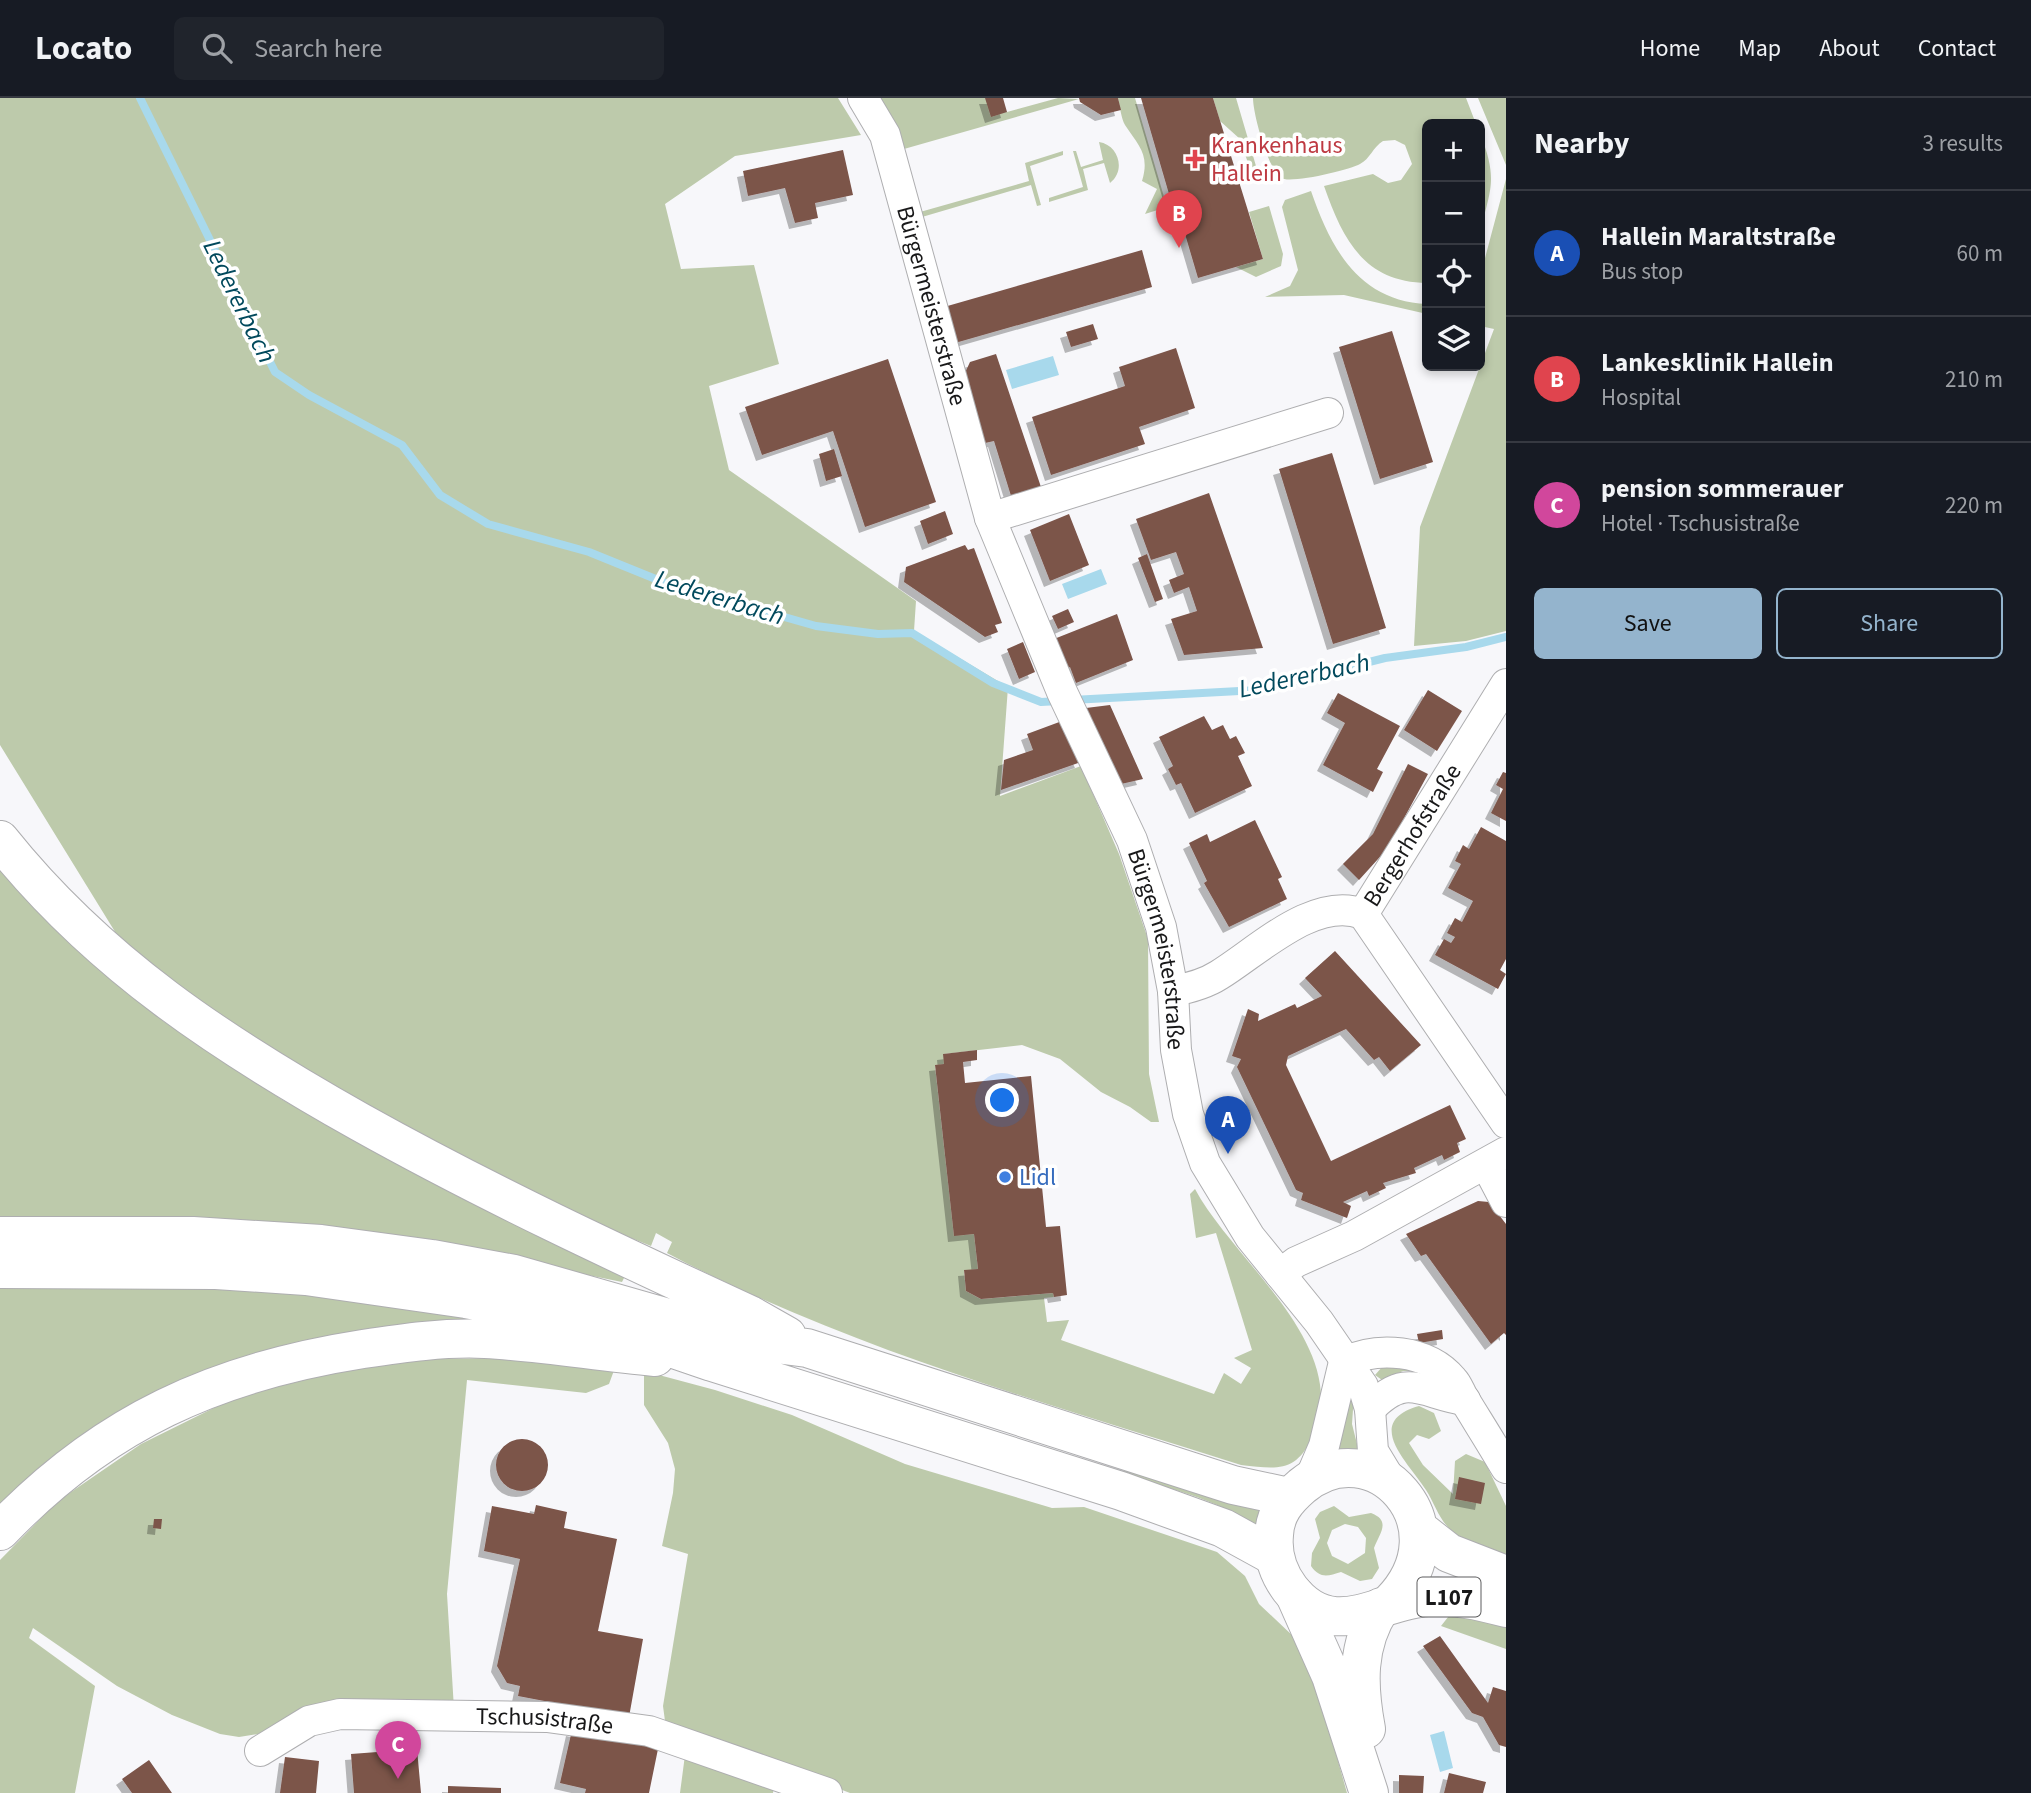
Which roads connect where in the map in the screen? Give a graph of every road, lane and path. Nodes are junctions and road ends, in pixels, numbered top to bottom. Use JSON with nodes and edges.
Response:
{"nodes":[{"id":1,"x":863,"y":98,"type":"edge"},
{"id":2,"x":1328,"y":413,"type":"dead end"},
{"id":3,"x":990,"y":518,"type":"junction"},
{"id":4,"x":1506,"y":684,"type":"edge"},
{"id":5,"x":0,"y":840,"type":"edge"},
{"id":6,"x":1363,"y":914,"type":"junction"},
{"id":7,"x":1173,"y":991,"type":"junction"},
{"id":8,"x":1506,"y":1123,"type":"edge"},
{"id":9,"x":1496,"y":1158,"type":"edge"},
{"id":10,"x":1506,"y":1202,"type":"edge"},
{"id":11,"x":0,"y":1237,"type":"edge"},
{"id":12,"x":0,"y":1269,"type":"edge"},
{"id":13,"x":1280,"y":1274,"type":"junction"},
{"id":14,"x":807,"y":1348,"type":"junction"},
{"id":15,"x":712,"y":1362,"type":"junction"},
{"id":16,"x":1344,"y":1362,"type":"junction"},
{"id":17,"x":1465,"y":1400,"type":"junction"},
{"id":18,"x":1370,"y":1409,"type":"junction"},
{"id":19,"x":1506,"y":1468,"type":"edge"},
{"id":20,"x":1393,"y":1484,"type":"junction"},
{"id":21,"x":1299,"y":1489,"type":"junction"},
{"id":22,"x":0,"y":1531,"type":"edge"},
{"id":23,"x":1421,"y":1531,"type":"junction"},
{"id":24,"x":1274,"y":1556,"type":"junction"},
{"id":25,"x":1506,"y":1575,"type":"edge"},
{"id":26,"x":1295,"y":1595,"type":"junction"},
{"id":27,"x":1386,"y":1605,"type":"junction"},
{"id":28,"x":1506,"y":1608,"type":"edge"},
{"id":29,"x":260,"y":1751,"type":"dead end"},
{"id":30,"x":827,"y":1793,"type":"edge"},
{"id":31,"x":1369,"y":1793,"type":"edge"},
{"id":32,"x":1377,"y":1793,"type":"edge"}],
"edges":[{"from":1,"to":3,"type":"street","name":"Bürgermeisterstraße"},
{"from":2,"to":3,"type":"street"},
{"from":3,"to":7,"type":"street","name":"Bürgermeisterstraße"},
{"from":4,"to":6,"type":"street","name":"Bergerhofstraße"},
{"from":5,"to":14,"type":"main road"},
{"from":6,"to":7,"type":"street","name":"Bergerhofstraße"},
{"from":6,"to":8,"type":"street"},
{"from":7,"to":13,"type":"street","name":"Bürgermeisterstraße"},
{"from":9,"to":10,"type":"street"},
{"from":9,"to":13,"type":"street"},
{"from":11,"to":14,"type":"main road"},
{"from":12,"to":15,"type":"main road"},
{"from":13,"to":16,"type":"street","name":"Bürgermeisterstraße"},
{"from":14,"to":21,"type":"main road"},
{"from":15,"to":22,"type":"main road"},
{"from":15,"to":24,"type":"main road"},
{"from":16,"to":17,"type":"street"},
{"from":16,"to":18,"type":"street","name":"Bürgermeisterstraße"},
{"from":16,"to":21,"type":"street"},
{"from":17,"to":18,"type":"street"},
{"from":17,"to":19,"type":"street"},
{"from":18,"to":20,"type":"street","name":"Bürgermeisterstraße"},
{"from":20,"to":21,"type":"main road"},
{"from":20,"to":23,"type":"main road","number":"L107"},
{"from":21,"to":24,"type":"main road","number":"L107"},
{"from":23,"to":25,"type":"main road","number":"L107"},
{"from":23,"to":27,"type":"main road","number":"L107"},
{"from":24,"to":26,"type":"main road","number":"L107"},
{"from":26,"to":27,"type":"main road","number":"L107"},
{"from":26,"to":31,"type":"main road","number":"L107"},
{"from":27,"to":28,"type":"main road","number":"L107"},
{"from":27,"to":32,"type":"main road","number":"L107"},
{"from":29,"to":30,"type":"street","name":"Tschusistraße"}]}
